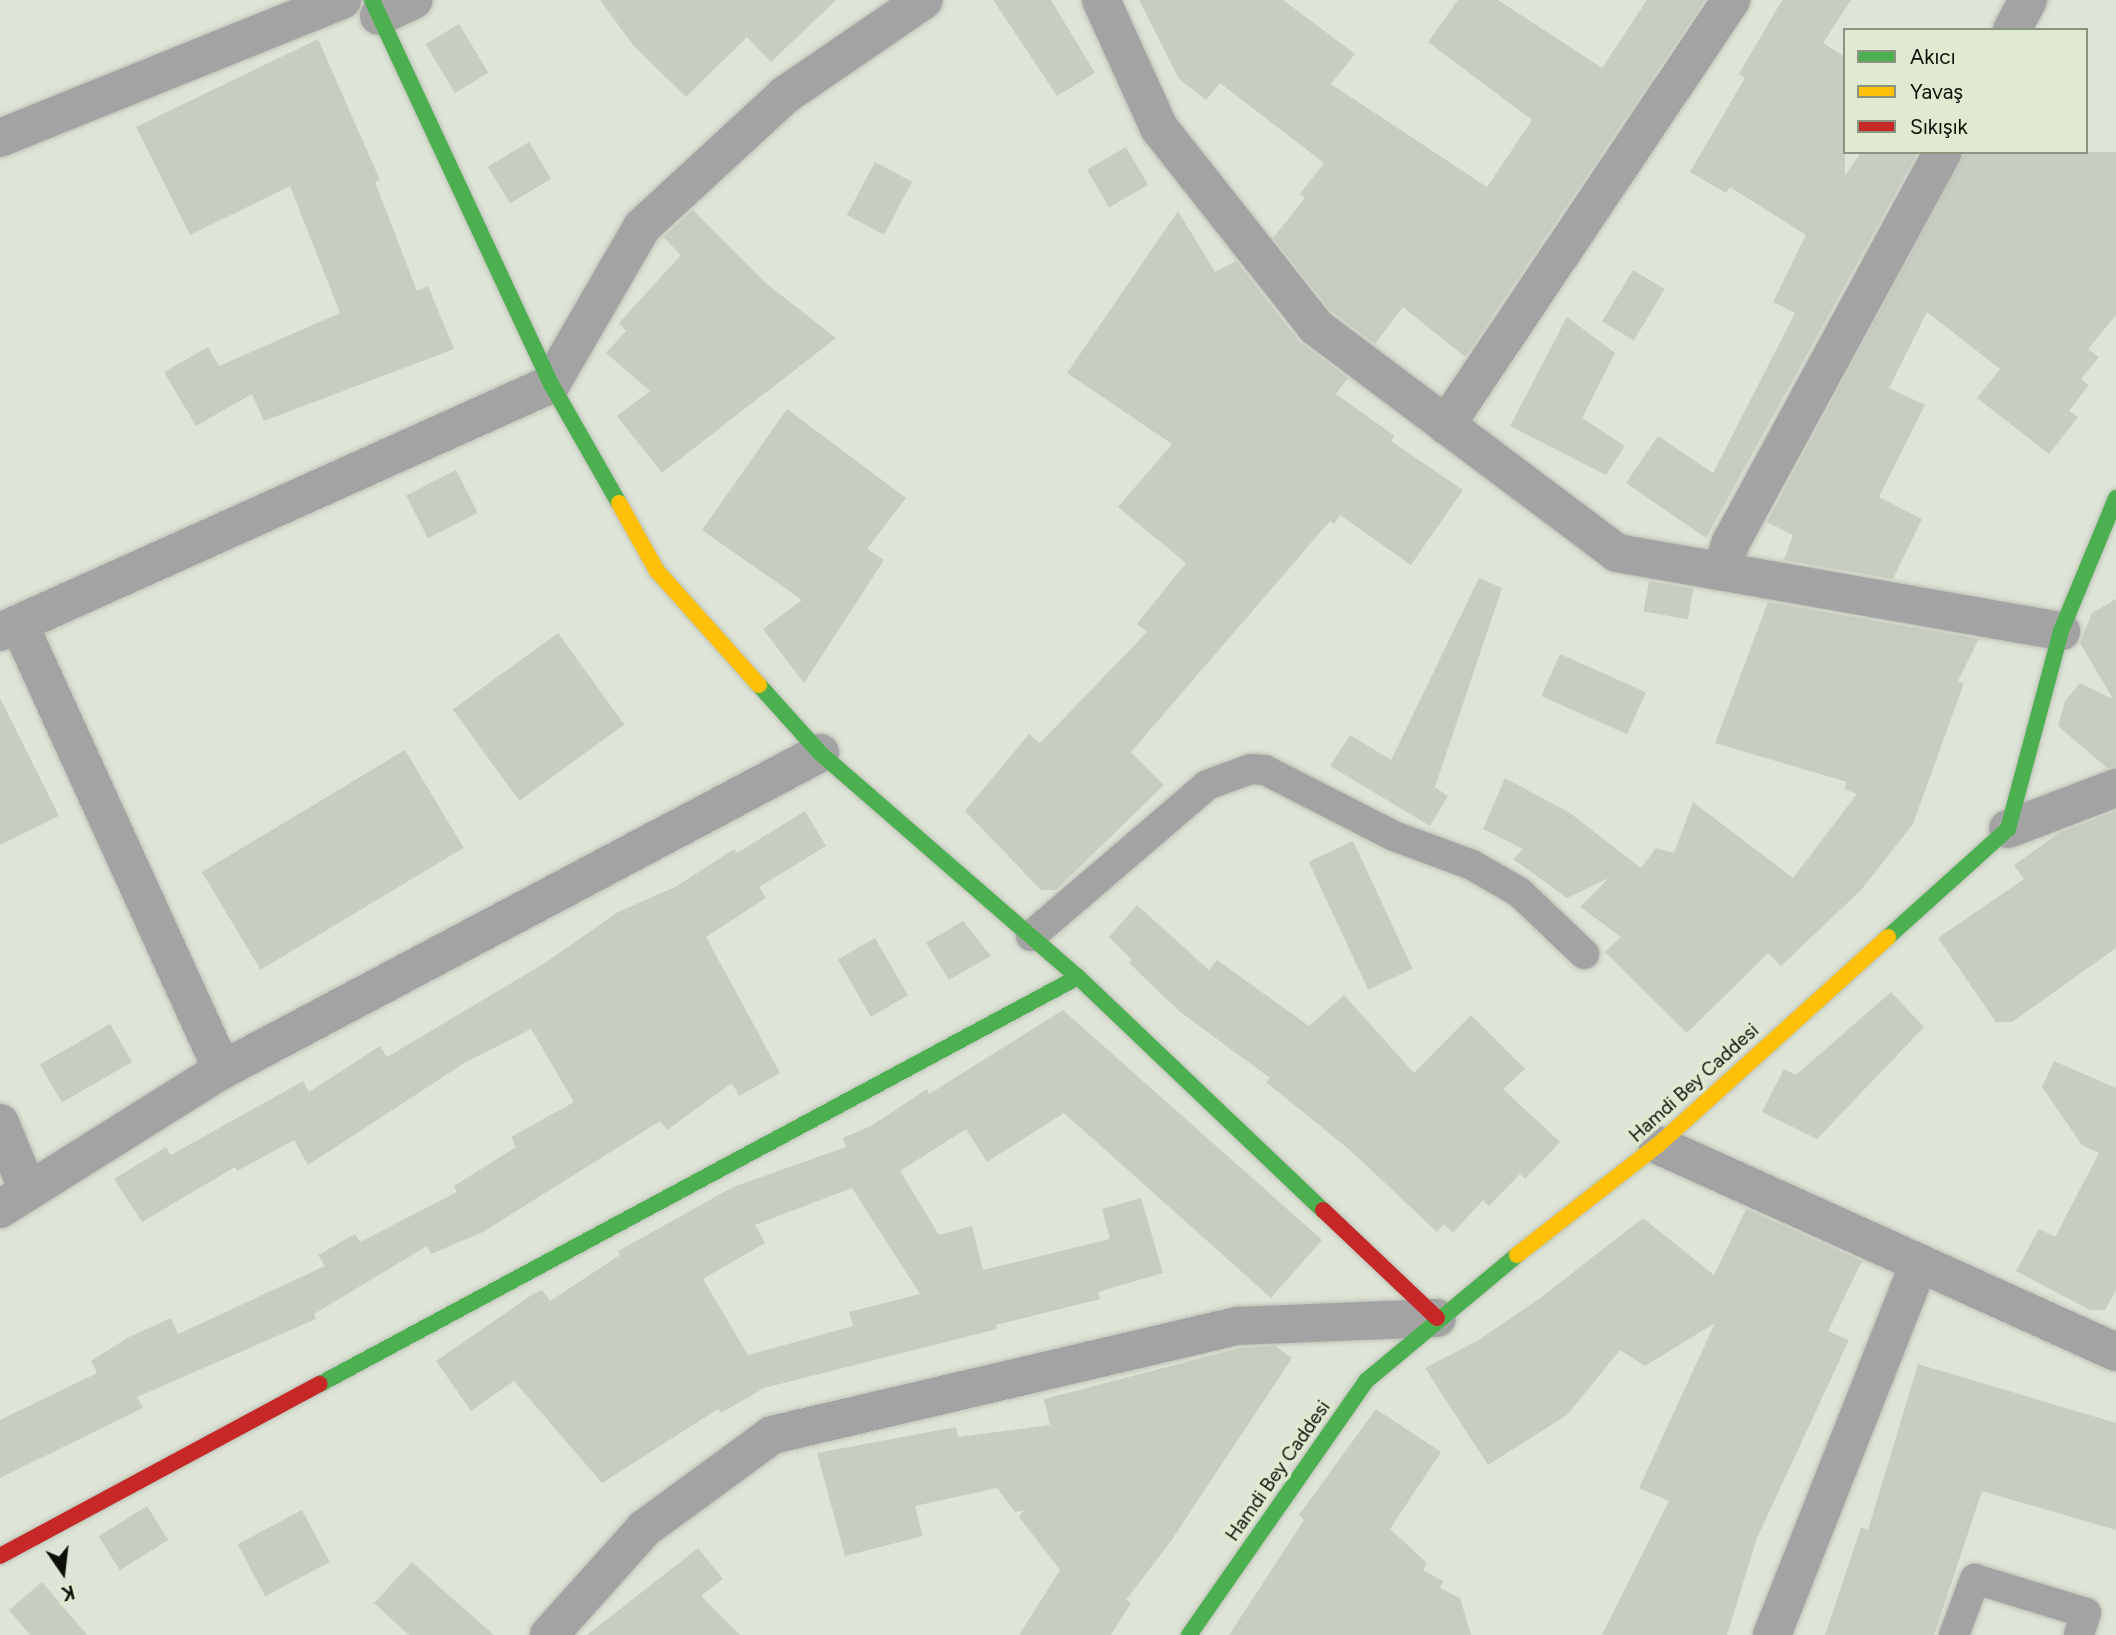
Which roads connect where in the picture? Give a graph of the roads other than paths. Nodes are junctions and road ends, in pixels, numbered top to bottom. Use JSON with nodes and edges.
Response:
{"nodes":[{"id":1,"x":342,"y":0,"type":"edge"},
{"id":2,"x":414,"y":0,"type":"edge"},
{"id":3,"x":924,"y":0,"type":"edge"},
{"id":4,"x":1101,"y":0,"type":"edge"},
{"id":5,"x":1731,"y":0,"type":"edge"},
{"id":6,"x":2028,"y":0,"type":"edge"},
{"id":7,"x":376,"y":8,"type":"edge"},
{"id":8,"x":2013,"y":28,"type":"edge"},
{"id":9,"x":0,"y":138,"type":"edge"},
{"id":10,"x":1942,"y":154,"type":"edge"},
{"id":11,"x":551,"y":384,"type":"junction"},
{"id":12,"x":1446,"y":425,"type":"junction"},
{"id":13,"x":2116,"y":498,"type":"edge"},
{"id":14,"x":1721,"y":571,"type":"junction"},
{"id":15,"x":10,"y":628,"type":"edge"},
{"id":16,"x":2061,"y":631,"type":"junction"},
{"id":17,"x":820,"y":753,"type":"junction"},
{"id":18,"x":2116,"y":788,"type":"edge"},
{"id":19,"x":2008,"y":829,"type":"junction"},
{"id":20,"x":1031,"y":936,"type":"junction"},
{"id":21,"x":1584,"y":954,"type":"dead end"},
{"id":22,"x":1078,"y":977,"type":"junction"},
{"id":23,"x":222,"y":1070,"type":"junction"},
{"id":24,"x":0,"y":1123,"type":"edge"},
{"id":25,"x":1658,"y":1145,"type":"junction"},
{"id":26,"x":14,"y":1200,"type":"edge"},
{"id":27,"x":1919,"y":1263,"type":"junction"},
{"id":28,"x":1437,"y":1318,"type":"junction"},
{"id":29,"x":2116,"y":1352,"type":"edge"},
{"id":30,"x":0,"y":1556,"type":"edge"},
{"id":31,"x":549,"y":1635,"type":"edge"},
{"id":32,"x":1189,"y":1635,"type":"edge"},
{"id":33,"x":1772,"y":1635,"type":"edge"},
{"id":34,"x":1954,"y":1635,"type":"edge"},
{"id":35,"x":2079,"y":1635,"type":"edge"}],
"edges":[{"from":1,"to":9,"type":"street"},
{"from":2,"to":7,"type":"street"},
{"from":3,"to":11,"type":"street"},
{"from":4,"to":12,"type":"street"},
{"from":5,"to":12,"type":"street"},
{"from":6,"to":8,"type":"street"},
{"from":7,"to":11,"type":"street"},
{"from":10,"to":14,"type":"street"},
{"from":11,"to":15,"type":"street"},
{"from":11,"to":17,"type":"street"},
{"from":12,"to":14,"type":"street"},
{"from":13,"to":16,"type":"street"},
{"from":14,"to":16,"type":"street"},
{"from":15,"to":23,"type":"street"},
{"from":16,"to":19,"type":"street"},
{"from":17,"to":20,"type":"street"},
{"from":17,"to":23,"type":"street"},
{"from":18,"to":19,"type":"street"},
{"from":19,"to":25,"type":"street","name":"Hamdi Bey Caddesi"},
{"from":20,"to":21,"type":"lane"},
{"from":20,"to":22,"type":"street"},
{"from":22,"to":28,"type":"street"},
{"from":22,"to":30,"type":"street"},
{"from":23,"to":26,"type":"street"},
{"from":24,"to":26,"type":"street"},
{"from":25,"to":27,"type":"street"},
{"from":25,"to":28,"type":"street","name":"Hamdi Bey Caddesi"},
{"from":27,"to":29,"type":"street"},
{"from":27,"to":33,"type":"street"},
{"from":28,"to":31,"type":"street"},
{"from":28,"to":32,"type":"street","name":"Hamdi Bey Caddesi"},
{"from":34,"to":35,"type":"lane"}]}
